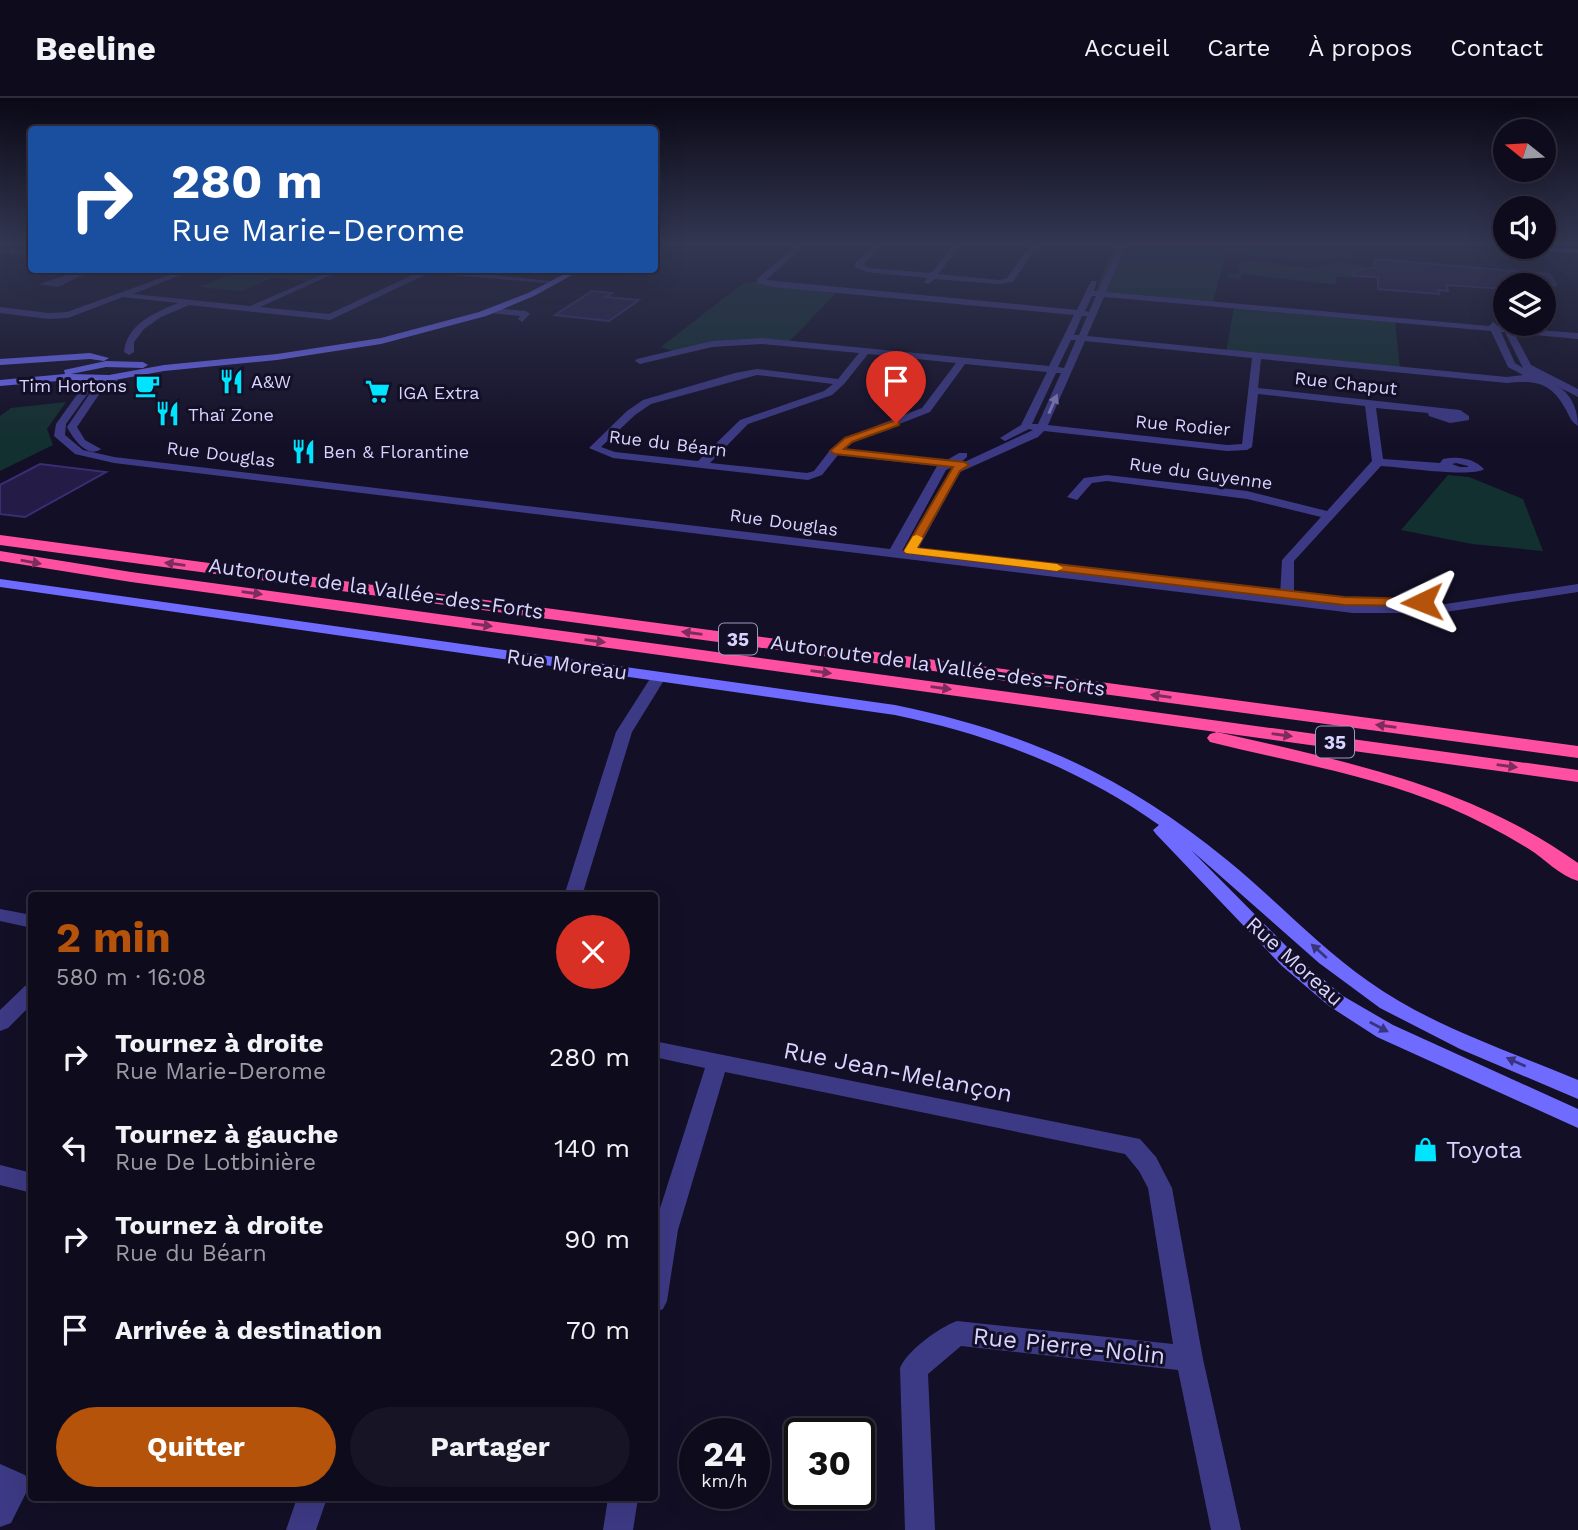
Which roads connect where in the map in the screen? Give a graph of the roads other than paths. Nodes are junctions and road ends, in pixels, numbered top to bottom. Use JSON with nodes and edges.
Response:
{"nodes":[{"id":1,"x":15,"y":312,"type":"edge"},
{"id":2,"x":77,"y":312,"type":"edge"},
{"id":3,"x":164,"y":312,"type":"edge"},
{"id":4,"x":284,"y":312,"type":"edge"},
{"id":5,"x":341,"y":312,"type":"edge"},
{"id":6,"x":457,"y":312,"type":"edge"},
{"id":7,"x":486,"y":312,"type":"edge"},
{"id":8,"x":508,"y":312,"type":"edge"},
{"id":9,"x":1066,"y":312,"type":"edge"},
{"id":10,"x":1326,"y":312,"type":"edge"},
{"id":11,"x":1079,"y":313,"type":"junction"},
{"id":12,"x":1093,"y":314,"type":"joint"},
{"id":13,"x":522,"y":319,"type":"dead end"},
{"id":14,"x":1493,"y":327,"type":"edge"},
{"id":15,"x":1556,"y":332,"type":"edge"},
{"id":16,"x":1578,"y":334,"type":"edge"},
{"id":17,"x":1498,"y":336,"type":"edge"},
{"id":18,"x":1512,"y":336,"type":"edge"},
{"id":19,"x":1068,"y":337,"type":"junction"},
{"id":20,"x":1082,"y":339,"type":"junction"},
{"id":21,"x":866,"y":351,"type":"junction"},
{"id":22,"x":130,"y":352,"type":"dead end"},
{"id":23,"x":1257,"y":355,"type":"junction"},
{"id":24,"x":72,"y":357,"type":"junction"},
{"id":25,"x":962,"y":360,"type":"junction"},
{"id":26,"x":640,"y":361,"type":"dead end"},
{"id":27,"x":0,"y":362,"type":"edge"},
{"id":28,"x":117,"y":363,"type":"junction"},
{"id":29,"x":131,"y":369,"type":"junction"},
{"id":30,"x":1052,"y":370,"type":"junction"},
{"id":31,"x":1067,"y":371,"type":"junction"},
{"id":32,"x":85,"y":373,"type":"junction"},
{"id":33,"x":1533,"y":375,"type":"junction"},
{"id":34,"x":0,"y":377,"type":"edge"},
{"id":35,"x":115,"y":378,"type":"junction"},
{"id":36,"x":841,"y":382,"type":"junction"},
{"id":37,"x":0,"y":383,"type":"edge"},
{"id":38,"x":1254,"y":391,"type":"junction"},
{"id":39,"x":1578,"y":394,"type":"edge"},
{"id":40,"x":1370,"y":403,"type":"junction"},
{"id":41,"x":1435,"y":411,"type":"dead end"},
{"id":42,"x":1578,"y":423,"type":"edge"},
{"id":43,"x":1025,"y":427,"type":"junction"},
{"id":44,"x":1042,"y":428,"type":"junction"},
{"id":45,"x":835,"y":451,"type":"junction"},
{"id":46,"x":1378,"y":462,"type":"junction"},
{"id":47,"x":947,"y":464,"type":"junction"},
{"id":48,"x":701,"y":465,"type":"junction"},
{"id":49,"x":964,"y":465,"type":"junction"},
{"id":50,"x":1447,"y":467,"type":"dead end"},
{"id":51,"x":1073,"y":497,"type":"dead end"},
{"id":52,"x":1330,"y":515,"type":"junction"},
{"id":53,"x":0,"y":540,"type":"edge"},
{"id":54,"x":901,"y":553,"type":"junction"},
{"id":55,"x":0,"y":556,"type":"edge"},
{"id":56,"x":1578,"y":580,"type":"edge"},
{"id":57,"x":0,"y":583,"type":"edge"},
{"id":58,"x":1578,"y":587,"type":"edge"},
{"id":59,"x":1287,"y":598,"type":"junction"},
{"id":60,"x":658,"y":677,"type":"junction"},
{"id":61,"x":1093,"y":709,"type":"junction"},
{"id":62,"x":1578,"y":752,"type":"edge"},
{"id":63,"x":1578,"y":776,"type":"edge"},
{"id":64,"x":1122,"y":791,"type":"junction"},
{"id":65,"x":1578,"y":874,"type":"edge"},
{"id":66,"x":574,"y":892,"type":"edge"},
{"id":67,"x":0,"y":915,"type":"edge"},
{"id":68,"x":28,"y":921,"type":"edge"},
{"id":69,"x":28,"y":996,"type":"edge"},
{"id":70,"x":0,"y":1023,"type":"edge"},
{"id":71,"x":658,"y":1050,"type":"edge"},
{"id":72,"x":717,"y":1063,"type":"junction"},
{"id":73,"x":1578,"y":1090,"type":"edge"},
{"id":74,"x":1578,"y":1119,"type":"edge"},
{"id":75,"x":0,"y":1175,"type":"edge"},
{"id":76,"x":28,"y":1182,"type":"edge"},
{"id":77,"x":658,"y":1277,"type":"edge"},
{"id":78,"x":1189,"y":1359,"type":"junction"},
{"id":79,"x":0,"y":1479,"type":"edge"},
{"id":80,"x":311,"y":1501,"type":"edge"},
{"id":81,"x":623,"y":1501,"type":"edge"},
{"id":82,"x":0,"y":1512,"type":"edge"},
{"id":83,"x":302,"y":1530,"type":"edge"},
{"id":84,"x":618,"y":1530,"type":"edge"},
{"id":85,"x":920,"y":1530,"type":"edge"},
{"id":86,"x":1226,"y":1530,"type":"edge"}],
"edges":[{"from":1,"to":2,"type":"street"},
{"from":3,"to":22,"type":"street"},
{"from":4,"to":5,"type":"street"},
{"from":6,"to":29,"type":"street"},
{"from":7,"to":29,"type":"street"},
{"from":8,"to":13,"type":"street"},
{"from":9,"to":11,"type":"street"},
{"from":10,"to":14,"type":"street"},
{"from":11,"to":12,"type":"street"},
{"from":11,"to":19,"type":"street"},
{"from":12,"to":20,"type":"street"},
{"from":15,"to":16,"type":"street"},
{"from":17,"to":33,"type":"street"},
{"from":18,"to":33,"type":"street"},
{"from":19,"to":20,"type":"street"},
{"from":19,"to":30,"type":"street"},
{"from":20,"to":23,"type":"street"},
{"from":20,"to":31,"type":"street"},
{"from":21,"to":25,"type":"street"},
{"from":21,"to":26,"type":"street"},
{"from":21,"to":36,"type":"street"},
{"from":23,"to":33,"type":"street"},
{"from":23,"to":38,"type":"street","name":"Rue Rodier"},
{"from":24,"to":27,"type":"street"},
{"from":24,"to":28,"type":"street"},
{"from":24,"to":32,"type":"street"},
{"from":25,"to":30,"type":"street"},
{"from":25,"to":45,"type":"street","name":"Rue du Béarn"},
{"from":28,"to":29,"type":"street"},
{"from":28,"to":32,"type":"street"},
{"from":29,"to":35,"type":"street"},
{"from":30,"to":31,"type":"street"},
{"from":30,"to":43,"type":"street"},
{"from":44,"to":31,"type":"street","one_way":true},
{"from":32,"to":34,"type":"street"},
{"from":32,"to":35,"type":"street"},
{"from":32,"to":37,"type":"street"},
{"from":32,"to":54,"type":"street","name":"Rue Douglas"},
{"from":33,"to":39,"type":"street"},
{"from":33,"to":42,"type":"street"},
{"from":35,"to":54,"type":"street","name":"Rue Douglas"},
{"from":36,"to":48,"type":"street"},
{"from":36,"to":48,"type":"street","name":"Rue du Béarn"},
{"from":38,"to":40,"type":"street","name":"Rue Chaput"},
{"from":38,"to":44,"type":"street","name":"Rue Rodier"},
{"from":40,"to":41,"type":"street","name":"Rue Chaput"},
{"from":40,"to":46,"type":"street"},
{"from":43,"to":44,"type":"street","name":"Rue Rodier"},
{"from":43,"to":47,"type":"street"},
{"from":44,"to":49,"type":"street"},
{"from":45,"to":47,"type":"street"},
{"from":45,"to":48,"type":"street","name":"Rue du Béarn"},
{"from":46,"to":50,"type":"street"},
{"from":46,"to":52,"type":"street"},
{"from":47,"to":49,"type":"street"},
{"from":47,"to":54,"type":"street"},
{"from":49,"to":54,"type":"street"},
{"from":51,"to":52,"type":"street","name":"Rue du Guyenne"},
{"from":52,"to":59,"type":"street"},
{"from":62,"to":53,"type":"highway","name":"Autoroute de la Vallée-des-Forts","number":"35","one_way":true},
{"from":54,"to":59,"type":"street","name":"Rue Douglas"},
{"from":55,"to":61,"type":"highway","name":"Autoroute de la Vallée-des-Forts","number":"35","one_way":true},
{"from":56,"to":59,"type":"street","name":"Rue Douglas"},
{"from":57,"to":60,"type":"street","name":"Rue Moreau"},
{"from":58,"to":59,"type":"street","name":"Rue Douglas"},
{"from":60,"to":64,"type":"street","name":"Rue Moreau"},
{"from":60,"to":66,"type":"street"},
{"from":61,"to":63,"type":"highway","name":"Autoroute de la Vallée-des-Forts","number":"35","one_way":true},
{"from":61,"to":65,"type":"highway"},
{"from":73,"to":64,"type":"street","name":"Rue Moreau","one_way":true},
{"from":64,"to":74,"type":"street","name":"Rue Moreau","one_way":true},
{"from":67,"to":68,"type":"street"},
{"from":69,"to":70,"type":"street"},
{"from":71,"to":72,"type":"street","name":"Rue Jean-Melançon"},
{"from":72,"to":77,"type":"street"},
{"from":72,"to":78,"type":"street","name":"Rue Jean-Melançon"},
{"from":75,"to":76,"type":"street"},
{"from":78,"to":85,"type":"street","name":"Rue Pierre-Nolin"},
{"from":78,"to":86,"type":"street"},
{"from":79,"to":82,"type":"street"},
{"from":80,"to":83,"type":"street"},
{"from":81,"to":84,"type":"street"}]}
